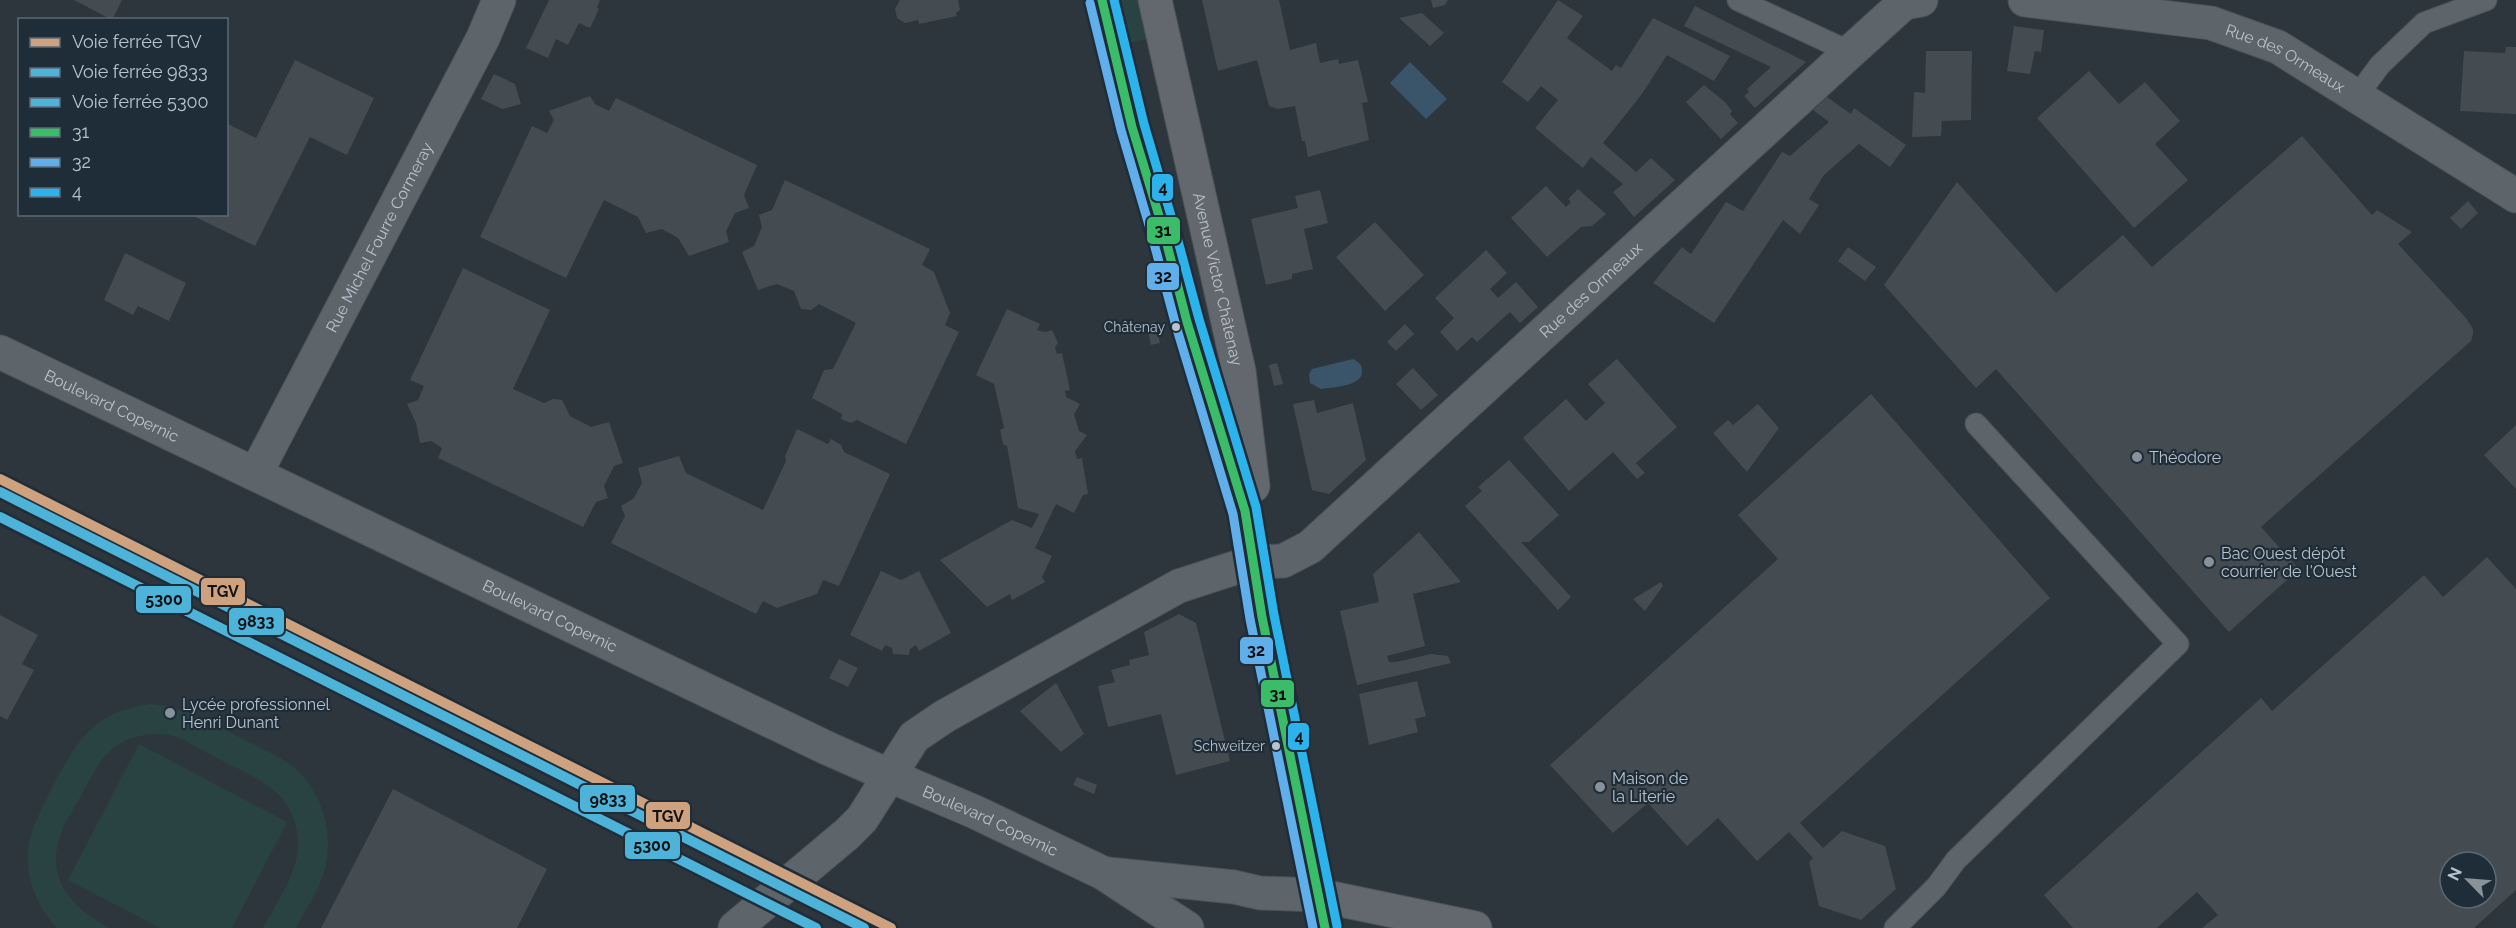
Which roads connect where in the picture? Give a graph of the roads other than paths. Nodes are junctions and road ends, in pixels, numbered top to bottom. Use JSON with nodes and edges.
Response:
{"nodes":[{"id":1,"x":499,"y":0,"type":"edge"},
{"id":2,"x":1102,"y":0,"type":"edge"},
{"id":3,"x":1155,"y":0,"type":"edge"},
{"id":4,"x":1738,"y":0,"type":"edge"},
{"id":5,"x":1921,"y":0,"type":"edge"},
{"id":6,"x":2025,"y":0,"type":"edge"},
{"id":7,"x":2486,"y":0,"type":"edge"},
{"id":8,"x":2156,"y":8,"type":"edge"},
{"id":9,"x":1850,"y":52,"type":"junction"},
{"id":10,"x":2357,"y":96,"type":"junction"},
{"id":11,"x":2516,"y":196,"type":"edge"},
{"id":12,"x":0,"y":352,"type":"edge"},
{"id":13,"x":1976,"y":424,"type":"dead end"},
{"id":14,"x":256,"y":473,"type":"junction"},
{"id":15,"x":1253,"y":562,"type":"junction"},
{"id":16,"x":888,"y":775,"type":"junction"},
{"id":17,"x":1103,"y":873,"type":"junction"},
{"id":18,"x":1317,"y":895,"type":"junction"},
{"id":19,"x":735,"y":928,"type":"edge"},
{"id":20,"x":1187,"y":928,"type":"edge"},
{"id":21,"x":1325,"y":928,"type":"edge"},
{"id":22,"x":1475,"y":928,"type":"edge"},
{"id":23,"x":1895,"y":928,"type":"edge"}],
"edges":[{"from":1,"to":14,"type":"street","name":"Rue Michel Fourre Cormeray"},
{"from":2,"to":15,"type":"main road","name":"Avenue Victor Châtenay"},
{"from":3,"to":15,"type":"main road","name":"Avenue Victor Châtenay"},
{"from":4,"to":9,"type":"lane"},
{"from":5,"to":9,"type":"street","name":"Rue des Ormeaux"},
{"from":6,"to":8,"type":"street","name":"Rue des Ormeaux"},
{"from":7,"to":10,"type":"lane"},
{"from":8,"to":10,"type":"street","name":"Rue des Ormeaux"},
{"from":9,"to":15,"type":"street","name":"Rue des Ormeaux"},
{"from":10,"to":11,"type":"street","name":"Rue des Ormeaux"},
{"from":12,"to":14,"type":"street","name":"Boulevard Copernic"},
{"from":13,"to":23,"type":"lane"},
{"from":14,"to":16,"type":"street","name":"Boulevard Copernic"},
{"from":15,"to":16,"type":"street","name":"Rue des Ormeaux"},
{"from":15,"to":18,"type":"main road","name":"Avenue Victor Châtenay"},
{"from":16,"to":17,"type":"street","name":"Boulevard Copernic"},
{"from":16,"to":19,"type":"street","name":"Rue des Ormeaux"},
{"from":17,"to":18,"type":"street","name":"Boulevard Copernic"},
{"from":17,"to":20,"type":"street","name":"Boulevard Copernic"},
{"from":18,"to":21,"type":"main road","name":"Avenue Victor Châtenay"},
{"from":18,"to":22,"type":"main road"}]}
